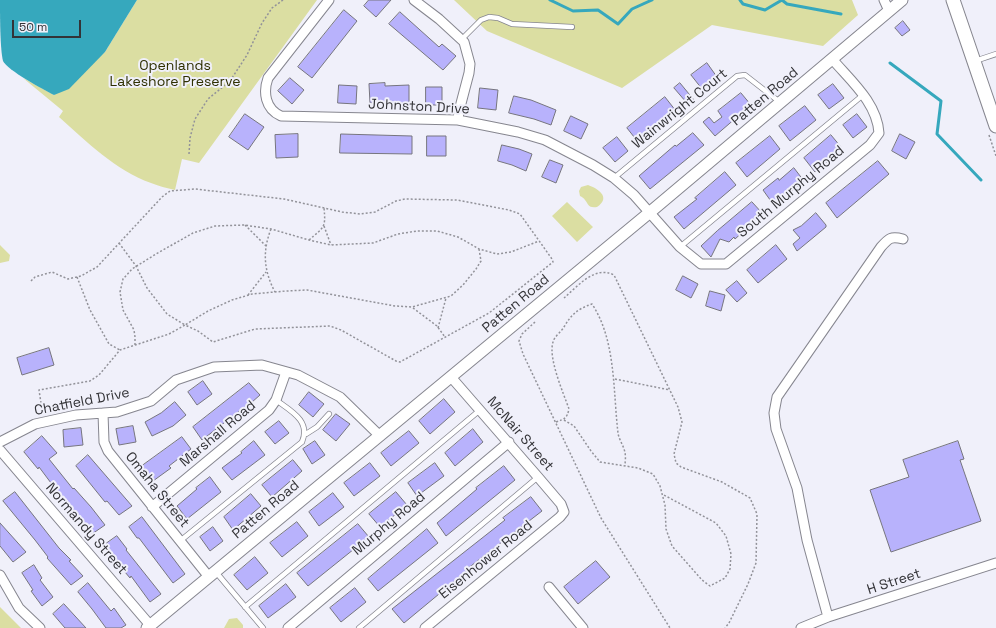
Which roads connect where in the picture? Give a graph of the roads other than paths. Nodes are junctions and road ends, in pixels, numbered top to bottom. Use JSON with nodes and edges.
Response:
{"nodes":[{"id":1,"x":329,"y":0,"type":"edge"},
{"id":2,"x":414,"y":0,"type":"edge"},
{"id":3,"x":884,"y":0,"type":"edge"},
{"id":4,"x":902,"y":0,"type":"edge"},
{"id":5,"x":953,"y":0,"type":"edge"},
{"id":6,"x":889,"y":11,"type":"junction"},
{"id":7,"x":572,"y":27,"type":"dead end"},
{"id":8,"x":462,"y":40,"type":"junction"},
{"id":9,"x":996,"y":54,"type":"edge"},
{"id":10,"x":833,"y":60,"type":"junction"},
{"id":11,"x":974,"y":61,"type":"junction"},
{"id":12,"x":863,"y":95,"type":"junction"},
{"id":13,"x":781,"y":103,"type":"junction"},
{"id":14,"x":458,"y":120,"type":"junction"},
{"id":15,"x":996,"y":126,"type":"edge"},
{"id":16,"x":614,"y":178,"type":"junction"},
{"id":17,"x":649,"y":212,"type":"junction"},
{"id":18,"x":903,"y":239,"type":"dead end"},
{"id":19,"x":680,"y":247,"type":"junction"},
{"id":20,"x":286,"y":372,"type":"junction"},
{"id":21,"x":451,"y":377,"type":"junction"},
{"id":22,"x":276,"y":400,"type":"junction"},
{"id":23,"x":480,"y":409,"type":"junction"},
{"id":24,"x":103,"y":413,"type":"junction"},
{"id":25,"x":329,"y":414,"type":"dead end"},
{"id":26,"x":306,"y":434,"type":"junction"},
{"id":27,"x":380,"y":436,"type":"junction"},
{"id":28,"x":0,"y":442,"type":"edge"},
{"id":29,"x":509,"y":442,"type":"junction"},
{"id":30,"x":0,"y":450,"type":"edge"},
{"id":31,"x":538,"y":477,"type":"junction"},
{"id":32,"x":152,"y":507,"type":"junction"},
{"id":33,"x":564,"y":512,"type":"joint"},
{"id":34,"x":180,"y":541,"type":"junction"},
{"id":35,"x":996,"y":563,"type":"edge"},
{"id":36,"x":212,"y":574,"type":"junction"},
{"id":37,"x":0,"y":575,"type":"edge"},
{"id":38,"x":549,"y":587,"type":"dead end"},
{"id":39,"x":245,"y":607,"type":"junction"},
{"id":40,"x":828,"y":617,"type":"junction"},
{"id":41,"x":148,"y":627,"type":"edge"},
{"id":42,"x":580,"y":627,"type":"edge"},
{"id":43,"x":40,"y":628,"type":"edge"},
{"id":44,"x":263,"y":628,"type":"edge"},
{"id":45,"x":288,"y":628,"type":"edge"},
{"id":46,"x":359,"y":628,"type":"edge"},
{"id":47,"x":425,"y":628,"type":"edge"},
{"id":48,"x":801,"y":628,"type":"edge"}],
"edges":[{"from":1,"to":14,"type":"street","name":"Johnston Drive"},
{"from":2,"to":8,"type":"street"},
{"from":3,"to":6,"type":"street"},
{"from":4,"to":6,"type":"street","name":"Patten Road"},
{"from":5,"to":11,"type":"main road"},
{"from":6,"to":10,"type":"street","name":"Patten Road"},
{"from":7,"to":8,"type":"lane"},
{"from":8,"to":14,"type":"street"},
{"from":9,"to":11,"type":"lane"},
{"from":10,"to":12,"type":"street","name":"South Murphy Road"},
{"from":10,"to":13,"type":"street","name":"Patten Road"},
{"from":11,"to":15,"type":"main road"},
{"from":12,"to":19,"type":"lane"},
{"from":12,"to":19,"type":"street","name":"South Murphy Road"},
{"from":13,"to":16,"type":"lane","name":"Wainwright Court"},
{"from":13,"to":17,"type":"street","name":"Patten Road"},
{"from":14,"to":16,"type":"street","name":"Johnston Drive"},
{"from":16,"to":17,"type":"street","name":"Johnston Drive"},
{"from":17,"to":19,"type":"street","name":"South Murphy Road"},
{"from":17,"to":21,"type":"street","name":"Patten Road"},
{"from":18,"to":40,"type":"street"},
{"from":20,"to":22,"type":"street","name":"Marshall Road"},
{"from":20,"to":24,"type":"street","name":"Chatfield Drive"},
{"from":20,"to":27,"type":"street","name":"Chatfield Drive"},
{"from":21,"to":23,"type":"street","name":"McNair Street"},
{"from":21,"to":27,"type":"street","name":"Patten Road"},
{"from":22,"to":26,"type":"lane"},
{"from":22,"to":32,"type":"street","name":"Marshall Road"},
{"from":23,"to":29,"type":"street","name":"McNair Street"},
{"from":23,"to":39,"type":"lane"},
{"from":24,"to":28,"type":"street","name":"Chatfield Drive"},
{"from":24,"to":32,"type":"street","name":"Omaha Street"},
{"from":25,"to":26,"type":"lane"},
{"from":26,"to":34,"type":"lane"},
{"from":27,"to":36,"type":"street","name":"Patten Road"},
{"from":29,"to":31,"type":"street","name":"McNair Street"},
{"from":29,"to":45,"type":"street","name":"Murphy Road"},
{"from":30,"to":41,"type":"street","name":"Normandy Street"},
{"from":31,"to":33,"type":"street","name":"McNair Street"},
{"from":31,"to":46,"type":"lane"},
{"from":32,"to":34,"type":"street","name":"Omaha Street"},
{"from":33,"to":47,"type":"street","name":"Eisenhower Road"},
{"from":34,"to":36,"type":"street","name":"Omaha Street"},
{"from":35,"to":40,"type":"street","name":"H Street"},
{"from":36,"to":39,"type":"lane"},
{"from":36,"to":41,"type":"street","name":"Patten Road"},
{"from":37,"to":43,"type":"street"},
{"from":38,"to":42,"type":"street"},
{"from":39,"to":44,"type":"lane"},
{"from":40,"to":48,"type":"street","name":"H Street"}]}
